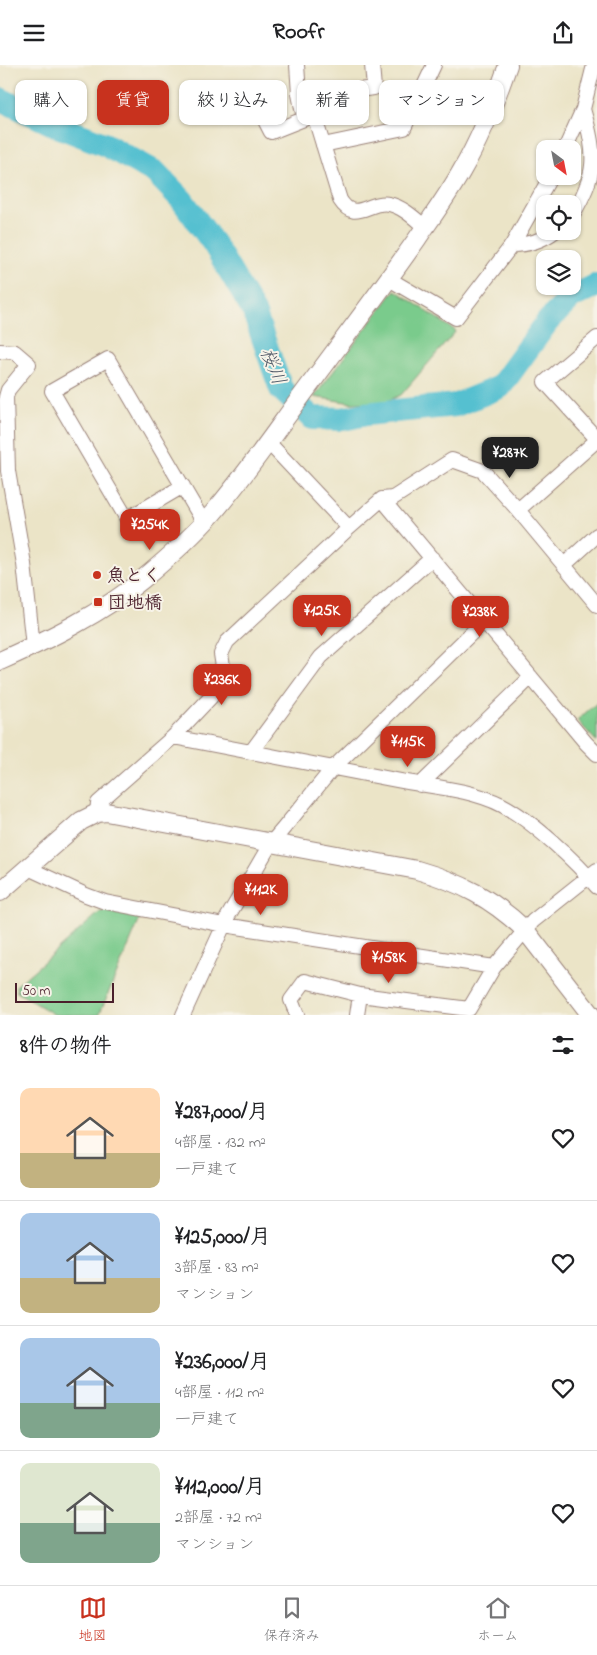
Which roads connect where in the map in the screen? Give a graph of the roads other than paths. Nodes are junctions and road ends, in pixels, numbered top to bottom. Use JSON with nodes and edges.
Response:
{"nodes":[{"id":1,"x":297,"y":65,"type":"edge"},
{"id":2,"x":372,"y":65,"type":"edge"},
{"id":3,"x":434,"y":65,"type":"edge"},
{"id":4,"x":508,"y":65,"type":"edge"},
{"id":5,"x":594,"y":65,"type":"edge"},
{"id":6,"x":298,"y":80,"type":"edge"},
{"id":7,"x":369,"y":89,"type":"edge"},
{"id":8,"x":583,"y":109,"type":"junction"},
{"id":9,"x":297,"y":121,"type":"edge"},
{"id":10,"x":267,"y":125,"type":"edge"},
{"id":11,"x":317,"y":125,"type":"edge"},
{"id":12,"x":569,"y":140,"type":"edge"},
{"id":13,"x":323,"y":145,"type":"junction"},
{"id":14,"x":546,"y":185,"type":"edge"},
{"id":15,"x":581,"y":203,"type":"edge"},
{"id":16,"x":425,"y":227,"type":"junction"},
{"id":17,"x":538,"y":240,"type":"edge"},
{"id":18,"x":512,"y":245,"type":"junction"},
{"id":19,"x":389,"y":279,"type":"junction"},
{"id":20,"x":597,"y":339,"type":"edge"},
{"id":21,"x":0,"y":351,"type":"edge"},
{"id":22,"x":3,"y":397,"type":"edge"},
{"id":23,"x":597,"y":439,"type":"edge"},
{"id":24,"x":268,"y":442,"type":"junction"},
{"id":25,"x":4,"y":471,"type":"edge"},
{"id":26,"x":183,"y":486,"type":"junction"},
{"id":27,"x":382,"y":499,"type":"junction"},
{"id":28,"x":518,"y":510,"type":"junction"},
{"id":29,"x":204,"y":523,"type":"junction"},
{"id":30,"x":349,"y":528,"type":"junction"},
{"id":31,"x":597,"y":535,"type":"edge"},
{"id":32,"x":432,"y":558,"type":"junction"},
{"id":33,"x":564,"y":565,"type":"junction"},
{"id":34,"x":597,"y":605,"type":"edge"},
{"id":35,"x":484,"y":621,"type":"junction"},
{"id":36,"x":33,"y":646,"type":"junction"},
{"id":37,"x":0,"y":661,"type":"edge"},
{"id":38,"x":531,"y":677,"type":"junction"},
{"id":39,"x":173,"y":737,"type":"junction"},
{"id":40,"x":251,"y":752,"type":"junction"},
{"id":41,"x":597,"y":754,"type":"edge"},
{"id":42,"x":334,"y":768,"type":"junction"},
{"id":43,"x":420,"y":785,"type":"junction"},
{"id":44,"x":97,"y":813,"type":"junction"},
{"id":45,"x":272,"y":843,"type":"junction"},
{"id":46,"x":28,"y":868,"type":"junction"},
{"id":47,"x":594,"y":878,"type":"edge"},
{"id":48,"x":0,"y":892,"type":"edge"},
{"id":49,"x":224,"y":925,"type":"junction"},
{"id":50,"x":525,"y":930,"type":"junction"},
{"id":51,"x":494,"y":967,"type":"junction"},
{"id":52,"x":360,"y":995,"type":"junction"},
{"id":53,"x":183,"y":1015,"type":"edge"},
{"id":54,"x":296,"y":1015,"type":"edge"},
{"id":55,"x":358,"y":1015,"type":"edge"},
{"id":56,"x":591,"y":1015,"type":"edge"}],
"edges":[{"from":1,"to":6,"type":"street"},
{"from":2,"to":7,"type":"street"},
{"from":3,"to":13,"type":"street"},
{"from":4,"to":16,"type":"street"},
{"from":5,"to":8,"type":"street"},
{"from":8,"to":12,"type":"street"},
{"from":8,"to":15,"type":"street"},
{"from":9,"to":10,"type":"street"},
{"from":11,"to":13,"type":"street"},
{"from":13,"to":16,"type":"street"},
{"from":14,"to":18,"type":"street"},
{"from":16,"to":19,"type":"street"},
{"from":17,"to":18,"type":"street"},
{"from":18,"to":19,"type":"street"},
{"from":19,"to":24,"type":"street"},
{"from":20,"to":23,"type":"street"},
{"from":21,"to":22,"type":"street"},
{"from":22,"to":25,"type":"street"},
{"from":23,"to":28,"type":"street"},
{"from":24,"to":29,"type":"street"},
{"from":24,"to":30,"type":"street"},
{"from":25,"to":36,"type":"street"},
{"from":26,"to":26,"type":"street"},
{"from":26,"to":29,"type":"street"},
{"from":27,"to":28,"type":"street"},
{"from":27,"to":30,"type":"street"},
{"from":27,"to":32,"type":"street"},
{"from":28,"to":33,"type":"street"},
{"from":29,"to":36,"type":"street"},
{"from":30,"to":39,"type":"street"},
{"from":31,"to":33,"type":"street"},
{"from":32,"to":35,"type":"street"},
{"from":32,"to":40,"type":"street"},
{"from":33,"to":34,"type":"street"},
{"from":35,"to":38,"type":"street"},
{"from":35,"to":42,"type":"street"},
{"from":36,"to":37,"type":"street"},
{"from":38,"to":41,"type":"street"},
{"from":38,"to":43,"type":"street"},
{"from":39,"to":40,"type":"street"},
{"from":39,"to":44,"type":"street"},
{"from":40,"to":42,"type":"street"},
{"from":42,"to":43,"type":"street"},
{"from":42,"to":45,"type":"street"},
{"from":43,"to":47,"type":"street"},
{"from":44,"to":45,"type":"street"},
{"from":44,"to":46,"type":"street"},
{"from":45,"to":49,"type":"street"},
{"from":45,"to":50,"type":"street"},
{"from":46,"to":48,"type":"street"},
{"from":46,"to":49,"type":"street"},
{"from":47,"to":50,"type":"street"},
{"from":49,"to":51,"type":"street"},
{"from":49,"to":53,"type":"street"},
{"from":50,"to":51,"type":"street"},
{"from":50,"to":56,"type":"street"},
{"from":51,"to":52,"type":"street"},
{"from":52,"to":54,"type":"street"},
{"from":52,"to":55,"type":"street"}]}
